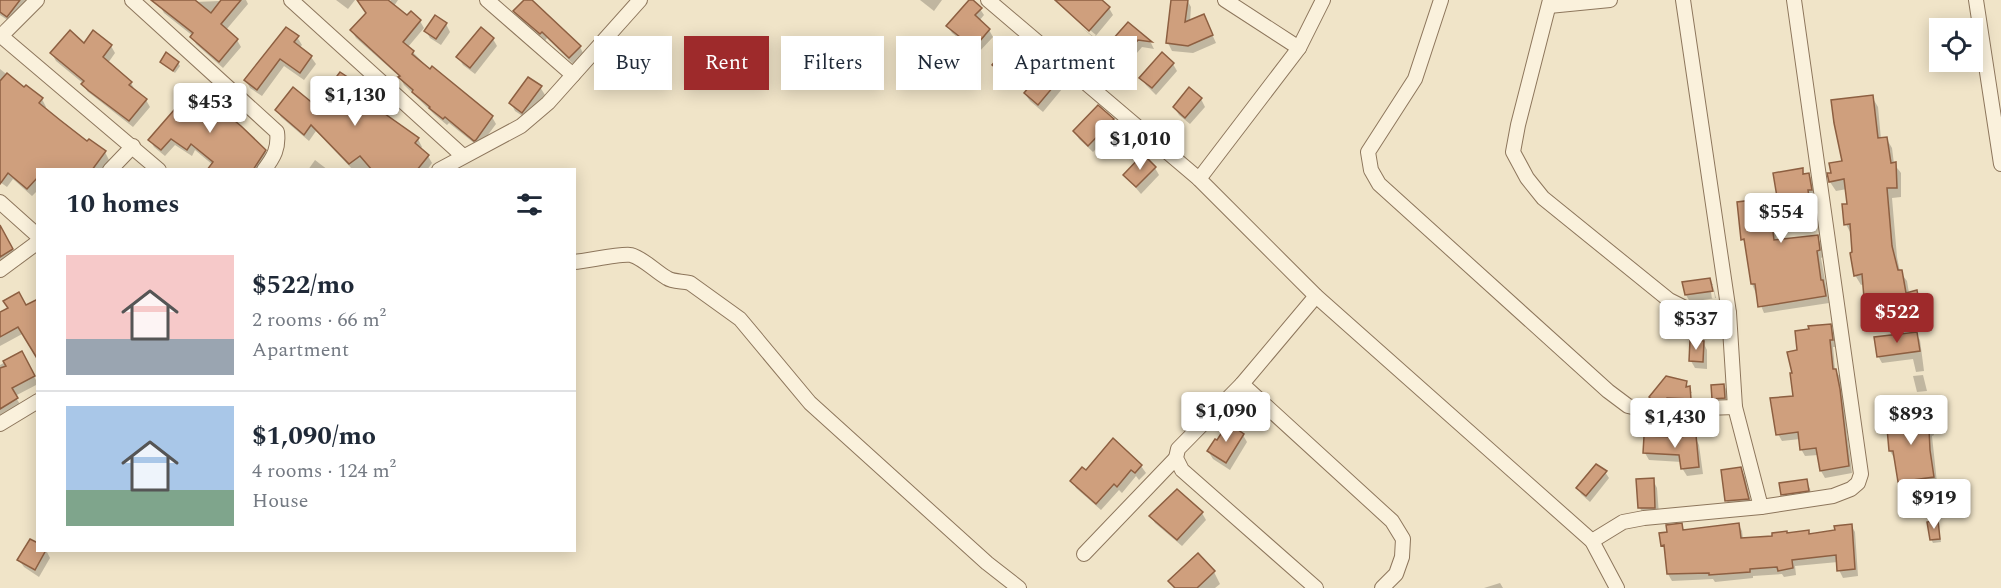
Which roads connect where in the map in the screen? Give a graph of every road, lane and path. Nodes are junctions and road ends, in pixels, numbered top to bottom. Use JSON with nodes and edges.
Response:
{"nodes":[{"id":1,"x":37,"y":0,"type":"edge"},
{"id":2,"x":132,"y":0,"type":"edge"},
{"id":3,"x":291,"y":0,"type":"edge"},
{"id":4,"x":488,"y":0,"type":"edge"},
{"id":5,"x":640,"y":0,"type":"edge"},
{"id":6,"x":988,"y":0,"type":"edge"},
{"id":7,"x":1225,"y":0,"type":"edge"},
{"id":8,"x":1323,"y":0,"type":"edge"},
{"id":9,"x":1442,"y":0,"type":"edge"},
{"id":10,"x":1610,"y":0,"type":"edge"},
{"id":11,"x":1683,"y":0,"type":"edge"},
{"id":12,"x":1794,"y":0,"type":"edge"},
{"id":13,"x":1976,"y":0,"type":"edge"},
{"id":14,"x":1550,"y":3,"type":"edge"},
{"id":15,"x":1,"y":36,"type":"edge"},
{"id":16,"x":1299,"y":48,"type":"junction"},
{"id":17,"x":573,"y":75,"type":"junction"},
{"id":18,"x":133,"y":146,"type":"junction"},
{"id":19,"x":463,"y":156,"type":"junction"},
{"id":20,"x":2001,"y":164,"type":"edge"},
{"id":21,"x":112,"y":168,"type":"edge"},
{"id":22,"x":157,"y":168,"type":"edge"},
{"id":23,"x":266,"y":168,"type":"edge"},
{"id":24,"x":442,"y":168,"type":"edge"},
{"id":25,"x":1199,"y":179,"type":"junction"},
{"id":26,"x":0,"y":202,"type":"edge"},
{"id":27,"x":36,"y":234,"type":"edge"},
{"id":28,"x":36,"y":243,"type":"edge"},
{"id":29,"x":576,"y":262,"type":"edge"},
{"id":30,"x":0,"y":270,"type":"edge"},
{"id":31,"x":1316,"y":296,"type":"junction"},
{"id":32,"x":1729,"y":313,"type":"junction"},
{"id":33,"x":1242,"y":384,"type":"junction"},
{"id":34,"x":36,"y":402,"type":"edge"},
{"id":35,"x":1735,"y":407,"type":"junction"},
{"id":36,"x":0,"y":424,"type":"edge"},
{"id":37,"x":1176,"y":458,"type":"junction"},
{"id":38,"x":1761,"y":507,"type":"junction"},
{"id":39,"x":1592,"y":542,"type":"junction"},
{"id":40,"x":1084,"y":554,"type":"dead end"},
{"id":41,"x":1019,"y":588,"type":"edge"},
{"id":42,"x":1316,"y":588,"type":"edge"},
{"id":43,"x":1382,"y":588,"type":"edge"},
{"id":44,"x":1617,"y":588,"type":"edge"}],
"edges":[{"from":1,"to":15,"type":"street"},
{"from":2,"to":23,"type":"street"},
{"from":3,"to":19,"type":"street"},
{"from":4,"to":17,"type":"street"},
{"from":5,"to":17,"type":"street"},
{"from":6,"to":25,"type":"street"},
{"from":7,"to":16,"type":"street"},
{"from":8,"to":16,"type":"street"},
{"from":9,"to":35,"type":"street"},
{"from":10,"to":14,"type":"street"},
{"from":11,"to":32,"type":"street"},
{"from":12,"to":38,"type":"street"},
{"from":13,"to":20,"type":"street"},
{"from":14,"to":32,"type":"street"},
{"from":15,"to":18,"type":"street"},
{"from":16,"to":25,"type":"street"},
{"from":17,"to":19,"type":"street"},
{"from":18,"to":21,"type":"street"},
{"from":18,"to":22,"type":"street"},
{"from":19,"to":24,"type":"street"},
{"from":25,"to":31,"type":"street"},
{"from":26,"to":27,"type":"street"},
{"from":28,"to":30,"type":"street"},
{"from":29,"to":41,"type":"street"},
{"from":31,"to":33,"type":"street"},
{"from":31,"to":39,"type":"street"},
{"from":32,"to":35,"type":"street"},
{"from":33,"to":37,"type":"street"},
{"from":33,"to":43,"type":"street"},
{"from":34,"to":36,"type":"street"},
{"from":35,"to":38,"type":"street"},
{"from":37,"to":40,"type":"street"},
{"from":37,"to":42,"type":"street"},
{"from":38,"to":39,"type":"street"},
{"from":39,"to":44,"type":"street"}]}
